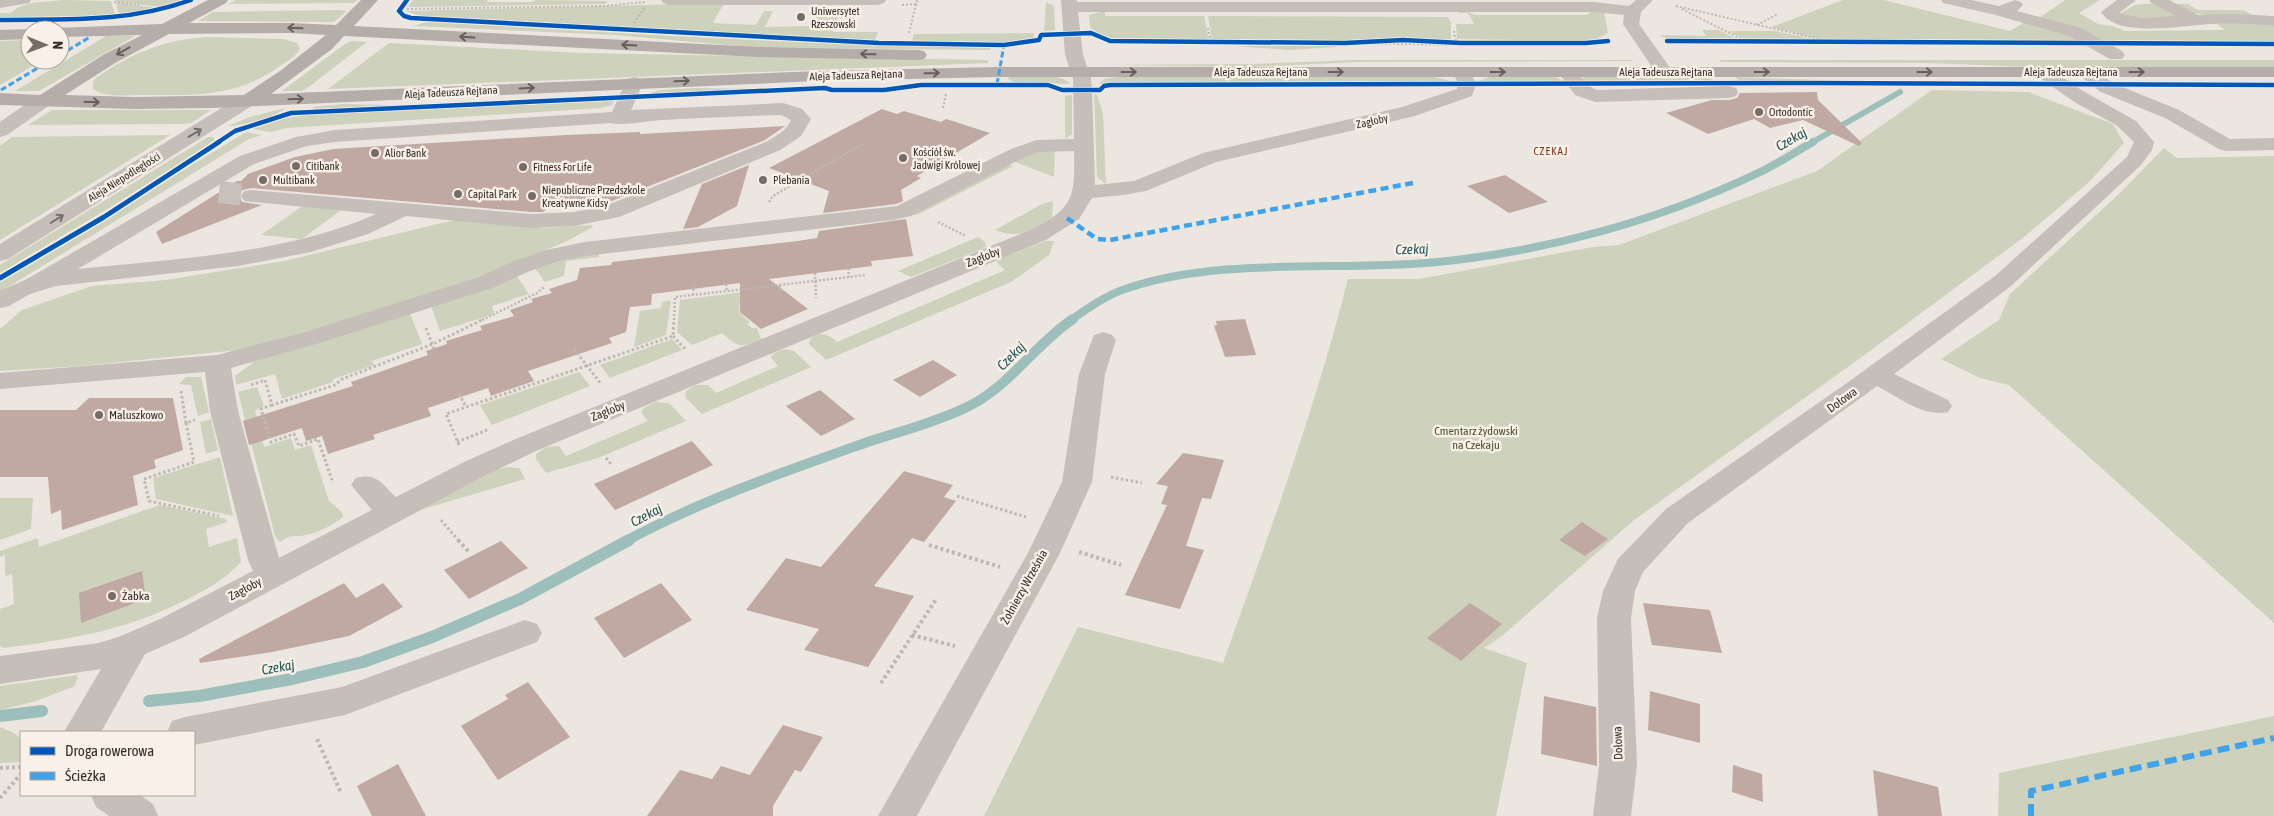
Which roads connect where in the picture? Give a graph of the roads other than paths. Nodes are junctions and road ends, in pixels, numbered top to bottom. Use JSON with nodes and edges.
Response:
{"nodes":[{"id":1,"x":21,"y":0,"type":"edge"},
{"id":2,"x":27,"y":0,"type":"edge"},
{"id":3,"x":220,"y":0,"type":"edge"},
{"id":4,"x":370,"y":0,"type":"edge"},
{"id":5,"x":669,"y":0,"type":"edge"},
{"id":6,"x":878,"y":0,"type":"edge"},
{"id":7,"x":1949,"y":0,"type":"edge"},
{"id":8,"x":2023,"y":0,"type":"edge"},
{"id":9,"x":2128,"y":0,"type":"edge"},
{"id":10,"x":2157,"y":0,"type":"edge"},
{"id":11,"x":0,"y":3,"type":"edge"},
{"id":12,"x":1070,"y":4,"type":"edge"},
{"id":13,"x":1639,"y":5,"type":"edge"},
{"id":14,"x":1999,"y":12,"type":"junction"},
{"id":15,"x":2194,"y":20,"type":"junction"},
{"id":16,"x":2274,"y":21,"type":"edge"},
{"id":17,"x":166,"y":28,"type":"junction"},
{"id":18,"x":343,"y":30,"type":"junction"},
{"id":19,"x":70,"y":32,"type":"edge"},
{"id":20,"x":20,"y":34,"type":"edge"},
{"id":21,"x":0,"y":35,"type":"edge"},
{"id":22,"x":1650,"y":55,"type":"junction"},
{"id":23,"x":2116,"y":55,"type":"junction"},
{"id":24,"x":2274,"y":55,"type":"edge"},
{"id":25,"x":1077,"y":64,"type":"junction"},
{"id":26,"x":1462,"y":72,"type":"junction"},
{"id":27,"x":1566,"y":72,"type":"junction"},
{"id":28,"x":1664,"y":72,"type":"junction"},
{"id":29,"x":2043,"y":72,"type":"junction"},
{"id":30,"x":2084,"y":72,"type":"junction"},
{"id":31,"x":2274,"y":72,"type":"edge"},
{"id":32,"x":634,"y":84,"type":"junction"},
{"id":33,"x":1729,"y":92,"type":"dead end"},
{"id":34,"x":0,"y":99,"type":"edge"},
{"id":35,"x":248,"y":100,"type":"junction"},
{"id":36,"x":43,"y":101,"type":"junction"},
{"id":37,"x":618,"y":119,"type":"junction"},
{"id":38,"x":730,"y":124,"type":"dead end"},
{"id":39,"x":0,"y":131,"type":"edge"},
{"id":40,"x":1084,"y":144,"type":"junction"},
{"id":41,"x":2274,"y":144,"type":"edge"},
{"id":42,"x":194,"y":190,"type":"junction"},
{"id":43,"x":219,"y":192,"type":"tunnel mouth"},
{"id":44,"x":1084,"y":192,"type":"junction"},
{"id":45,"x":252,"y":196,"type":"tunnel mouth"},
{"id":46,"x":403,"y":209,"type":"junction"},
{"id":47,"x":0,"y":254,"type":"edge"},
{"id":48,"x":36,"y":284,"type":"junction"},
{"id":49,"x":0,"y":301,"type":"edge"},
{"id":50,"x":1103,"y":340,"type":"dead end"},
{"id":51,"x":218,"y":363,"type":"junction"},
{"id":52,"x":1875,"y":375,"type":"junction"},
{"id":53,"x":0,"y":381,"type":"edge"},
{"id":54,"x":1938,"y":406,"type":"dead end"},
{"id":55,"x":366,"y":485,"type":"dead end"},
{"id":56,"x":392,"y":512,"type":"junction"},
{"id":57,"x":271,"y":574,"type":"junction"},
{"id":58,"x":525,"y":633,"type":"dead end"},
{"id":59,"x":133,"y":645,"type":"junction"},
{"id":60,"x":0,"y":670,"type":"edge"},
{"id":61,"x":83,"y":731,"type":"edge"},
{"id":62,"x":190,"y":731,"type":"edge"},
{"id":63,"x":111,"y":796,"type":"edge"},
{"id":64,"x":139,"y":816,"type":"edge"},
{"id":65,"x":897,"y":816,"type":"edge"},
{"id":66,"x":1612,"y":816,"type":"edge"}],
"edges":[{"from":1,"to":2,"type":"street"},
{"from":1,"to":11,"type":"street"},
{"from":3,"to":17,"type":"main road"},
{"from":4,"to":18,"type":"main road"},
{"from":5,"to":6,"type":"street"},
{"from":7,"to":14,"type":"street"},
{"from":8,"to":14,"type":"street"},
{"from":9,"to":15,"type":"street"},
{"from":10,"to":15,"type":"street"},
{"from":12,"to":13,"type":"street"},
{"from":12,"to":25,"type":"street","name":"Zagłoby"},
{"from":13,"to":22,"type":"street"},
{"from":14,"to":23,"type":"street"},
{"from":15,"to":16,"type":"street"},
{"from":18,"to":17,"type":"main road","name":"Aleja Tadeusza Rejtana","one_way":true},
{"from":17,"to":19,"type":"main road"},
{"from":17,"to":36,"type":"main road","one_way":true},
{"from":25,"to":18,"type":"main road","name":"Aleja Tadeusza Rejtana","one_way":true},
{"from":18,"to":35,"type":"main road"},
{"from":20,"to":21,"type":"main road"},
{"from":22,"to":23,"type":"main road","name":"Aleja Tadeusza Rejtana"},
{"from":22,"to":25,"type":"main road","name":"Aleja Tadeusza Rejtana"},
{"from":22,"to":28,"type":"street"},
{"from":23,"to":24,"type":"main road","name":"Aleja Tadeusza Rejtana"},
{"from":25,"to":26,"type":"main road","name":"Aleja Tadeusza Rejtana","one_way":true},
{"from":32,"to":25,"type":"main road","name":"Aleja Tadeusza Rejtana","one_way":true},
{"from":25,"to":40,"type":"street","name":"Zagłoby"},
{"from":26,"to":27,"type":"main road","name":"Aleja Tadeusza Rejtana","one_way":true},
{"from":26,"to":44,"type":"street","name":"Zagłoby"},
{"from":27,"to":28,"type":"main road","name":"Aleja Tadeusza Rejtana"},
{"from":27,"to":33,"type":"street"},
{"from":28,"to":29,"type":"main road","name":"Aleja Tadeusza Rejtana","one_way":true},
{"from":29,"to":30,"type":"main road","name":"Aleja Tadeusza Rejtana"},
{"from":29,"to":52,"type":"street","name":"Dołowa"},
{"from":30,"to":31,"type":"main road","name":"Aleja Tadeusza Rejtana","one_way":true},
{"from":30,"to":41,"type":"street"},
{"from":35,"to":32,"type":"main road","name":"Aleja Tadeusza Rejtana","one_way":true},
{"from":32,"to":37,"type":"street"},
{"from":34,"to":36,"type":"main road"},
{"from":36,"to":35,"type":"main road","name":"Aleja Tadeusza Rejtana","one_way":true},
{"from":47,"to":35,"type":"street","name":"Aleja Niepodległości","one_way":true},
{"from":36,"to":39,"type":"street"},
{"from":37,"to":38,"type":"street"},
{"from":37,"to":42,"type":"street"},
{"from":37,"to":46,"type":"street"},
{"from":40,"to":44,"type":"street","name":"Zagłoby"},
{"from":40,"to":51,"type":"street"},
{"from":42,"to":43,"type":"street"},
{"from":42,"to":48,"type":"street"},
{"from":44,"to":56,"type":"street","name":"Zagłoby"},
{"from":45,"to":46,"type":"street"},
{"from":46,"to":48,"type":"street"},
{"from":48,"to":49,"type":"street"},
{"from":50,"to":65,"type":"street","name":"Żołnierzy Września"},
{"from":51,"to":53,"type":"street"},
{"from":51,"to":57,"type":"street"},
{"from":52,"to":54,"type":"street"},
{"from":52,"to":66,"type":"street","name":"Dołowa"},
{"from":55,"to":56,"type":"street"},
{"from":56,"to":57,"type":"street","name":"Zagłoby"},
{"from":57,"to":59,"type":"street","name":"Zagłoby"},
{"from":58,"to":62,"type":"street"},
{"from":59,"to":60,"type":"street","name":"Zagłoby"},
{"from":59,"to":61,"type":"street"},
{"from":63,"to":64,"type":"street"}]}
